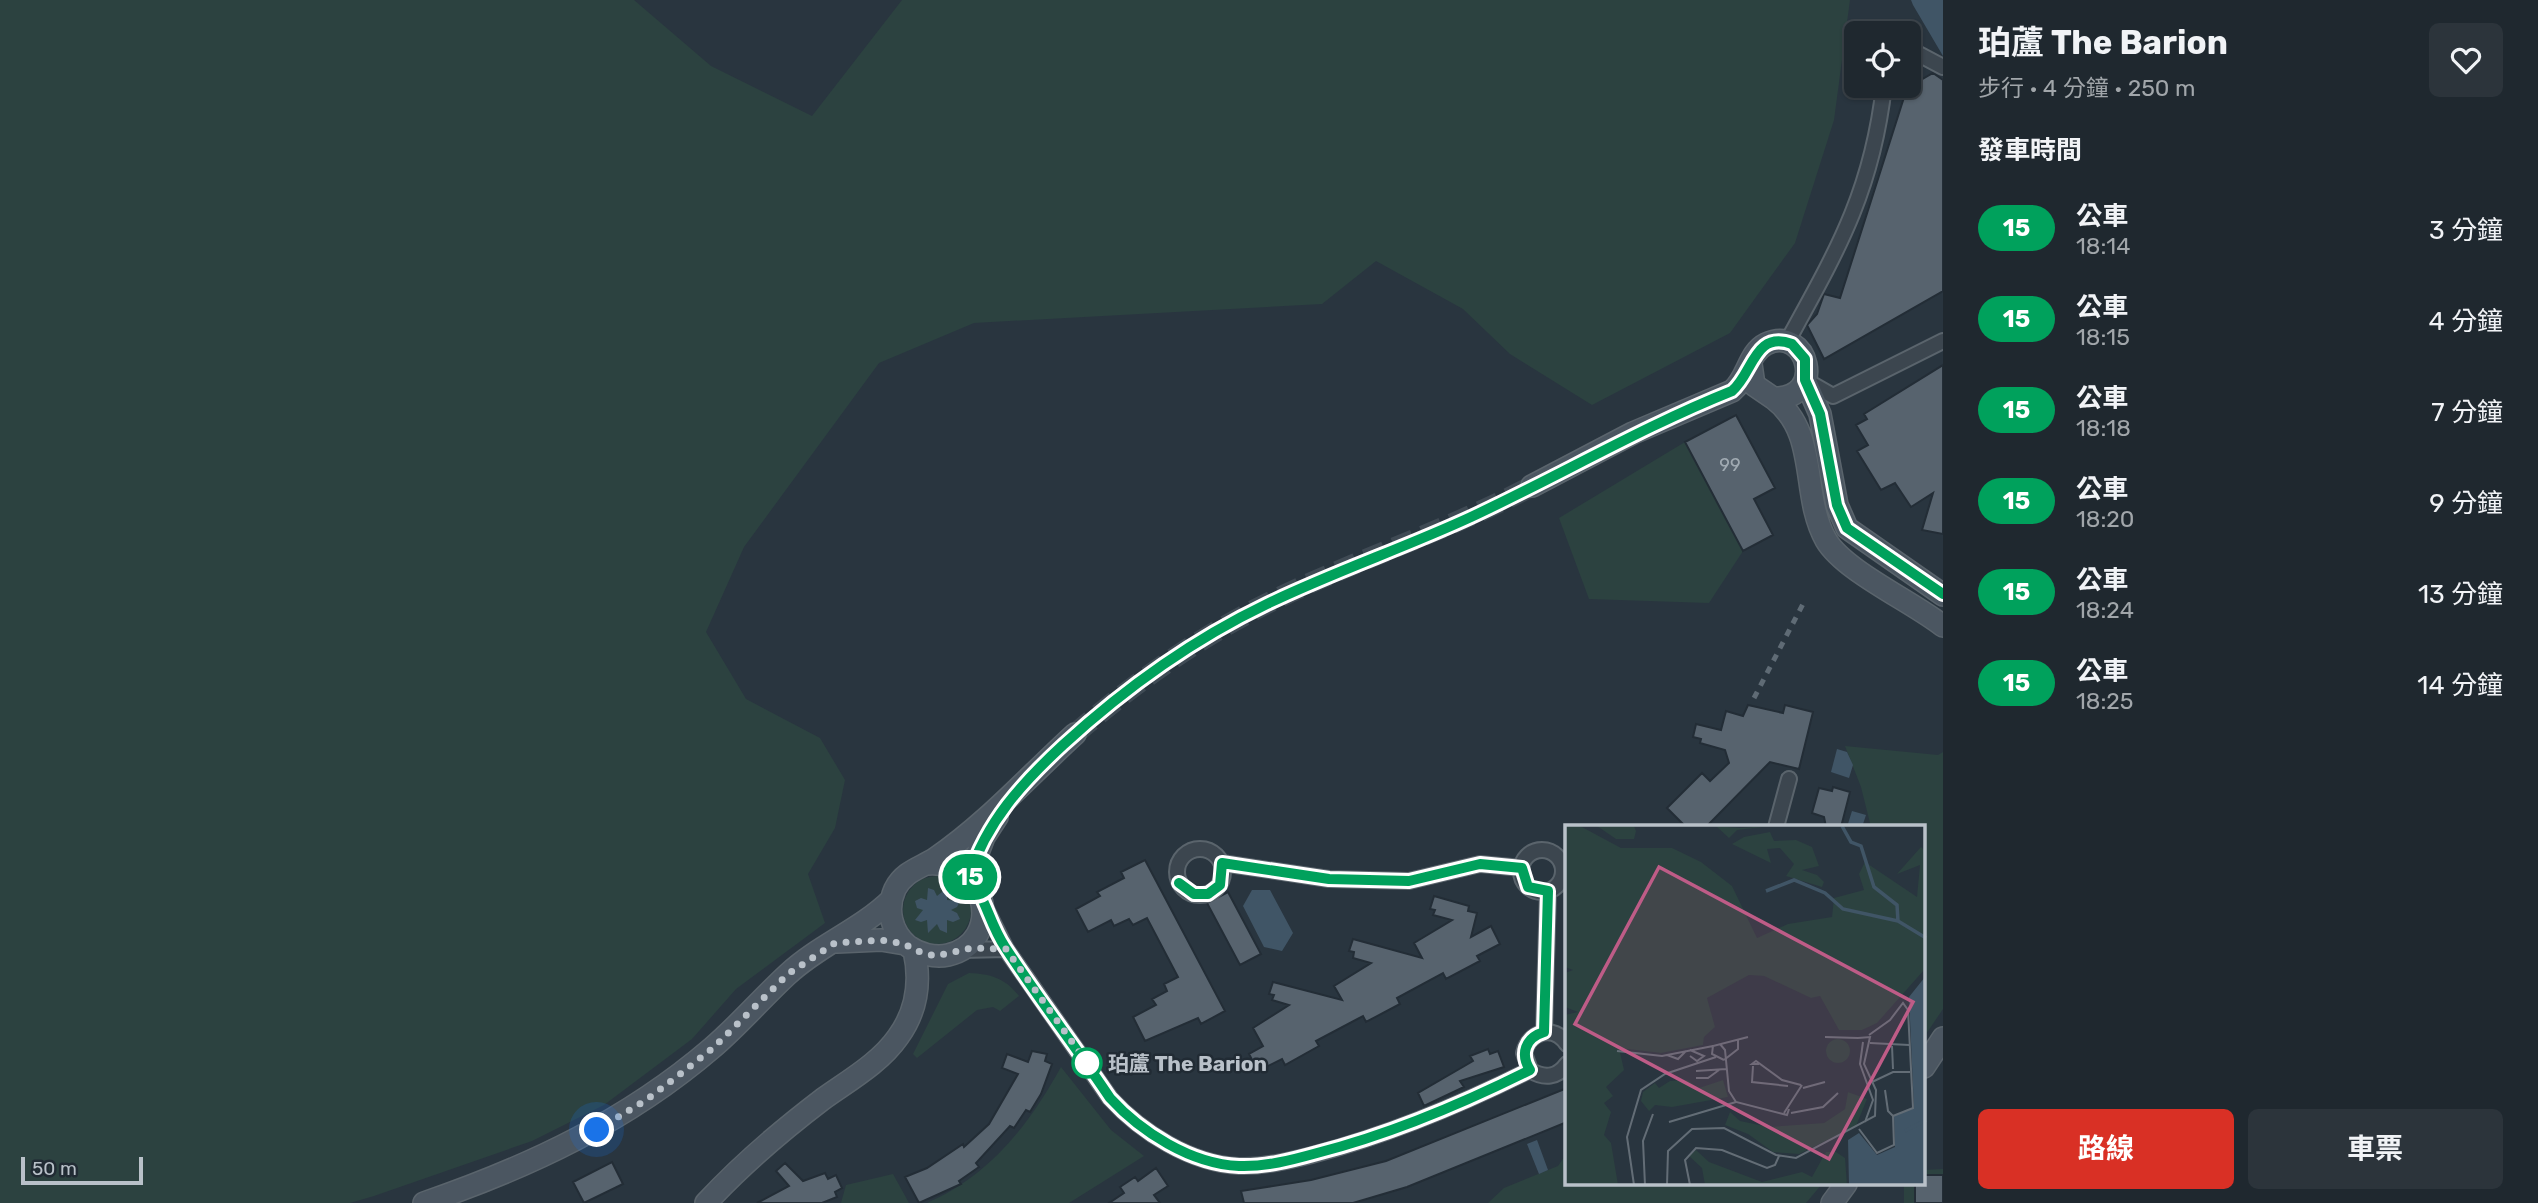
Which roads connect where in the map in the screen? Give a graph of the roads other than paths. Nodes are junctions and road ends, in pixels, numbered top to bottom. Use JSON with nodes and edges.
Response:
{"nodes":[{"id":1,"x":1921,"y":55,"type":"edge"},
{"id":2,"x":1943,"y":67,"type":"edge"},
{"id":3,"x":1882,"y":98,"type":"edge"},
{"id":4,"x":1943,"y":341,"type":"edge"},
{"id":5,"x":1787,"y":342,"type":"junction"},
{"id":6,"x":1751,"y":364,"type":"junction"},
{"id":7,"x":1805,"y":380,"type":"junction"},
{"id":8,"x":1732,"y":391,"type":"junction"},
{"id":9,"x":1766,"y":394,"type":"junction"},
{"id":10,"x":1532,"y":486,"type":"tunnel mouth"},
{"id":11,"x":1837,"y":505,"type":"junction"},
{"id":12,"x":1827,"y":542,"type":"junction"},
{"id":13,"x":1875,"y":549,"type":"junction"},
{"id":14,"x":1893,"y":592,"type":"junction"},
{"id":15,"x":1943,"y":595,"type":"edge"},
{"id":16,"x":1943,"y":626,"type":"edge"},
{"id":17,"x":1074,"y":734,"type":"tunnel mouth"},
{"id":18,"x":1789,"y":779,"type":"dead end"},
{"id":19,"x":1021,"y":784,"type":"junction"},
{"id":20,"x":1777,"y":825,"type":"edge"},
{"id":21,"x":1222,"y":863,"type":"dead end"},
{"id":22,"x":928,"y":864,"type":"junction"},
{"id":23,"x":1522,"y":868,"type":"junction"},
{"id":24,"x":969,"y":876,"type":"junction"},
{"id":25,"x":1548,"y":891,"type":"junction"},
{"id":26,"x":891,"y":900,"type":"junction"},
{"id":27,"x":983,"y":902,"type":"junction"},
{"id":28,"x":835,"y":943,"type":"junction"},
{"id":29,"x":910,"y":947,"type":"junction"},
{"id":30,"x":1006,"y":949,"type":"junction"},
{"id":31,"x":955,"y":953,"type":"junction"},
{"id":32,"x":917,"y":996,"type":"junction"},
{"id":33,"x":1544,"y":1032,"type":"junction"},
{"id":34,"x":1943,"y":1038,"type":"edge"},
{"id":35,"x":1565,"y":1042,"type":"edge"},
{"id":36,"x":1926,"y":1064,"type":"edge"},
{"id":37,"x":1565,"y":1067,"type":"edge"},
{"id":38,"x":1530,"y":1070,"type":"junction"},
{"id":39,"x":1845,"y":1186,"type":"edge"},
{"id":40,"x":424,"y":1203,"type":"edge"},
{"id":41,"x":706,"y":1203,"type":"edge"},
{"id":42,"x":1832,"y":1203,"type":"edge"}],
"edges":[{"from":1,"to":2,"type":"street"},
{"from":3,"to":5,"type":"street"},
{"from":4,"to":7,"type":"street"},
{"from":5,"to":6,"type":"street"},
{"from":5,"to":7,"type":"street"},
{"from":6,"to":8,"type":"street"},
{"from":6,"to":9,"type":"street"},
{"from":7,"to":9,"type":"street"},
{"from":7,"to":11,"type":"street"},
{"from":8,"to":9,"type":"street"},
{"from":8,"to":10,"type":"street"},
{"from":9,"to":12,"type":"street"},
{"from":11,"to":12,"type":"street"},
{"from":11,"to":13,"type":"street"},
{"from":12,"to":14,"type":"street"},
{"from":13,"to":14,"type":"street"},
{"from":13,"to":15,"type":"street"},
{"from":14,"to":16,"type":"street"},
{"from":17,"to":19,"type":"street"},
{"from":18,"to":20,"type":"street"},
{"from":19,"to":22,"type":"street"},
{"from":19,"to":24,"type":"street"},
{"from":21,"to":23,"type":"street"},
{"from":22,"to":24,"type":"street"},
{"from":22,"to":26,"type":"street"},
{"from":23,"to":25,"type":"street"},
{"from":23,"to":25,"type":"street"},
{"from":24,"to":27,"type":"street"},
{"from":25,"to":33,"type":"street"},
{"from":26,"to":28,"type":"street"},
{"from":26,"to":29,"type":"street"},
{"from":27,"to":30,"type":"street"},
{"from":27,"to":31,"type":"street"},
{"from":28,"to":29,"type":"street"},
{"from":28,"to":40,"type":"street"},
{"from":29,"to":31,"type":"street"},
{"from":29,"to":32,"type":"street"},
{"from":30,"to":31,"type":"street"},
{"from":30,"to":38,"type":"street"},
{"from":31,"to":32,"type":"street"},
{"from":32,"to":41,"type":"street"},
{"from":33,"to":35,"type":"street"},
{"from":33,"to":38,"type":"street"},
{"from":34,"to":36,"type":"street"},
{"from":37,"to":38,"type":"street"},
{"from":39,"to":42,"type":"street"}]}
